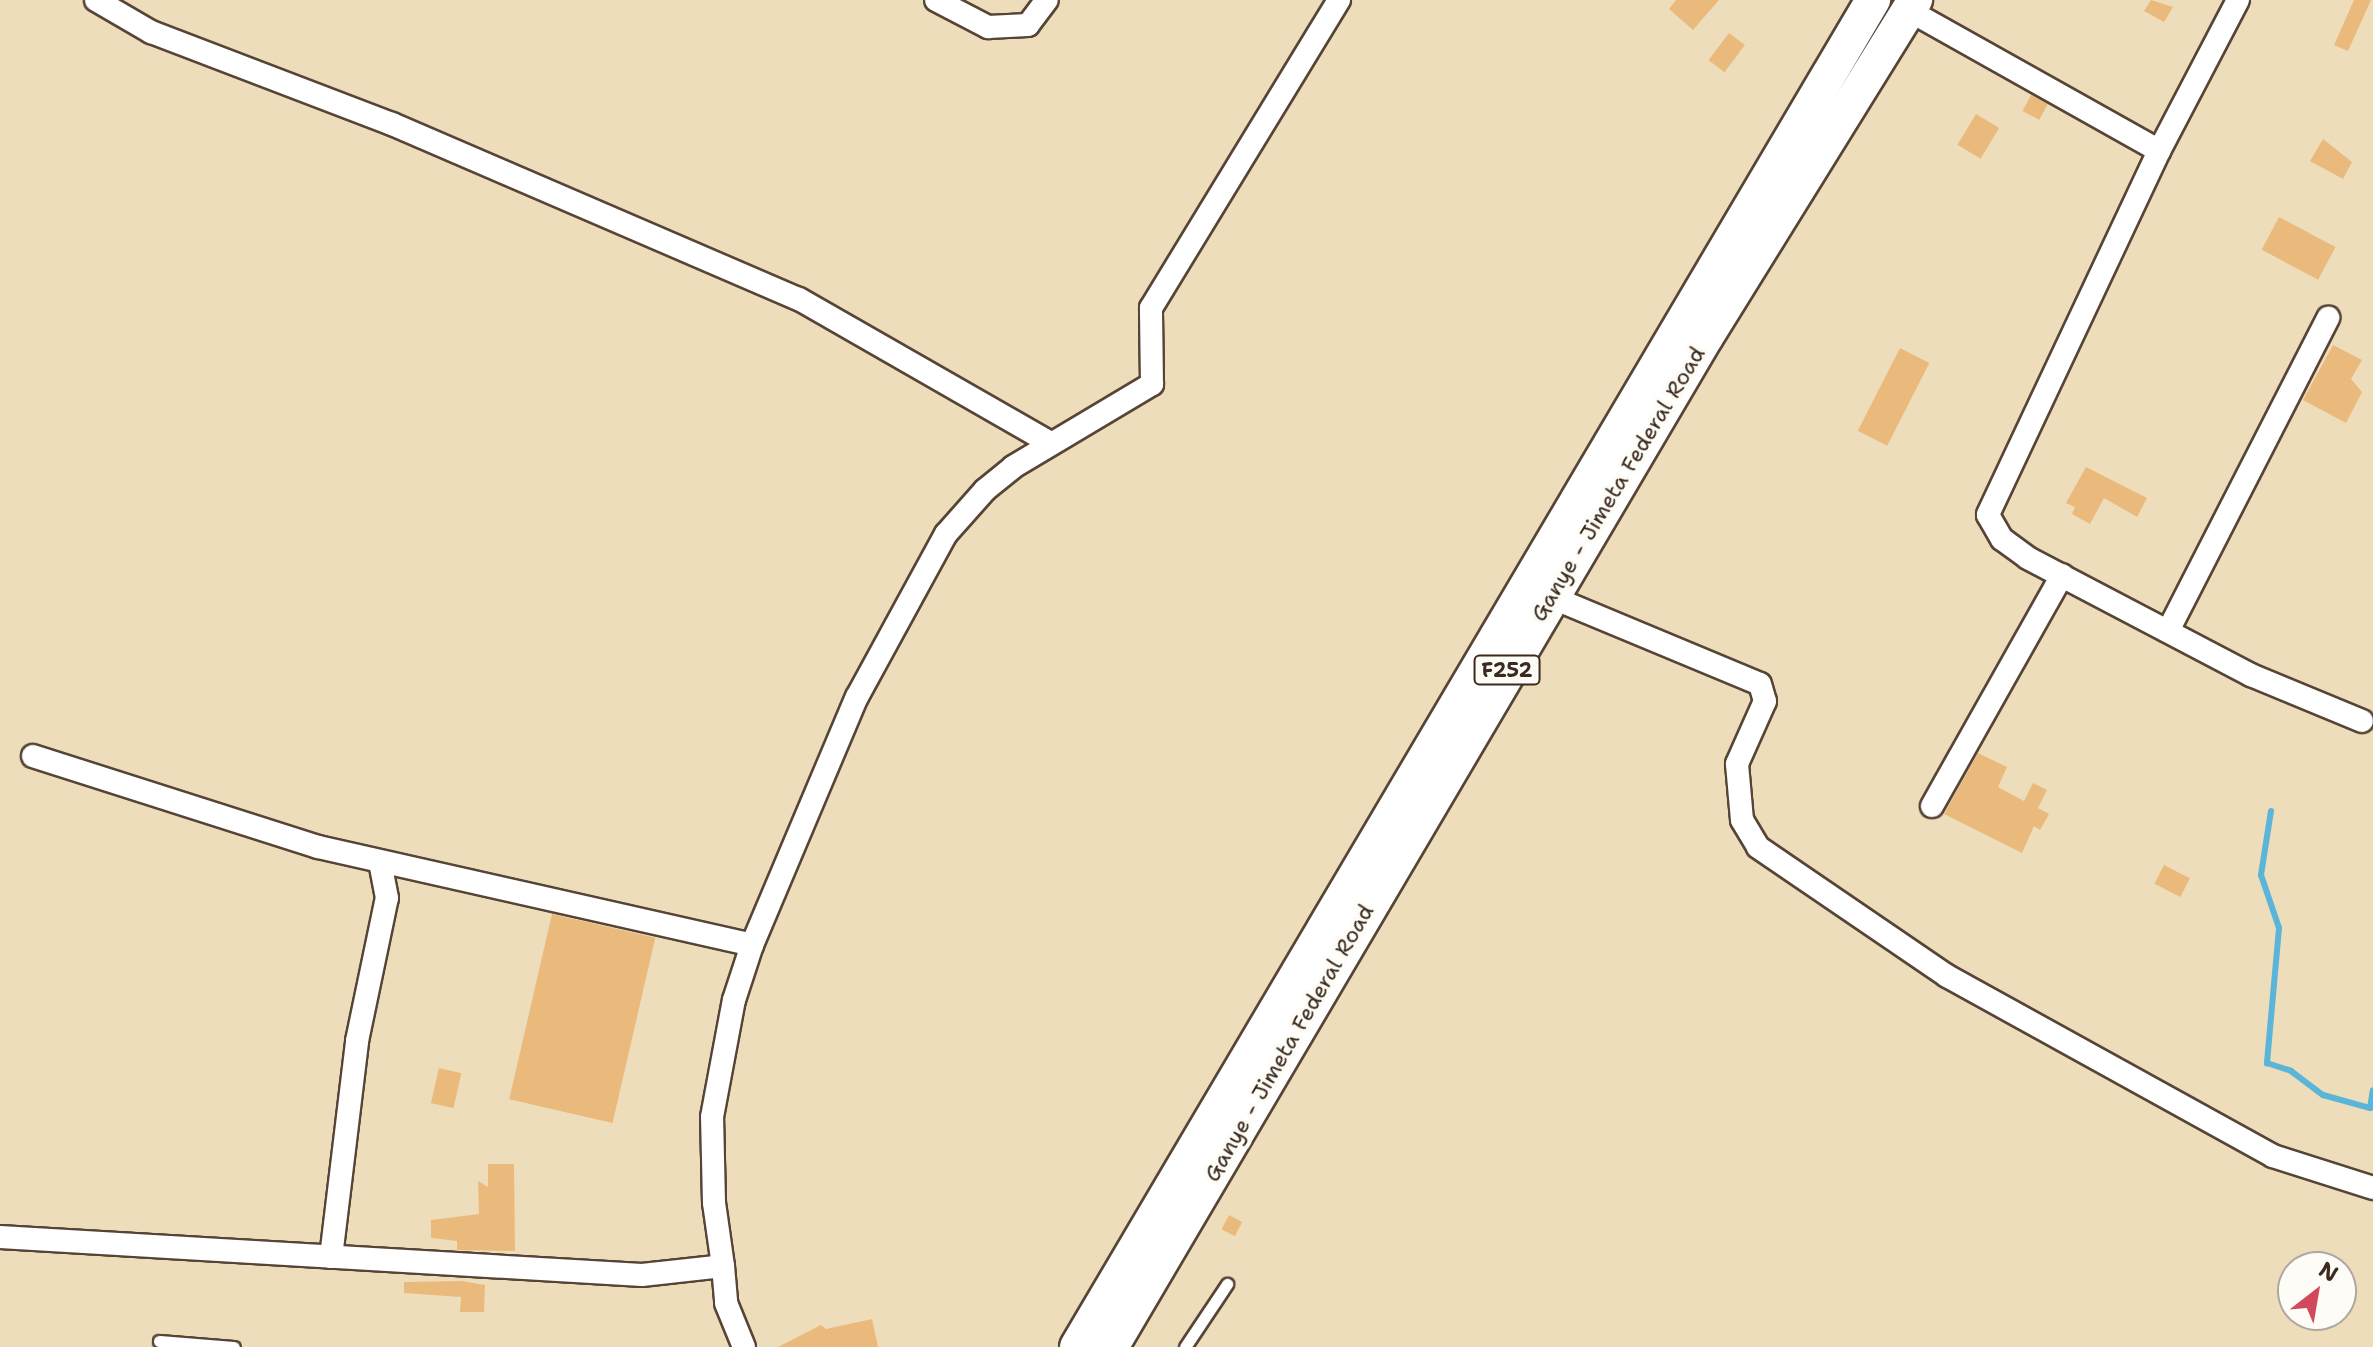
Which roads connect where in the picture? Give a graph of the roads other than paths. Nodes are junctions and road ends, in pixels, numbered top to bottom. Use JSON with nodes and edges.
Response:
{"nodes":[{"id":1,"x":96,"y":0,"type":"edge"},
{"id":2,"x":936,"y":0,"type":"edge"},
{"id":3,"x":1047,"y":0,"type":"edge"},
{"id":4,"x":1339,"y":0,"type":"edge"},
{"id":5,"x":1873,"y":0,"type":"edge"},
{"id":6,"x":2238,"y":0,"type":"edge"},
{"id":7,"x":1910,"y":4,"type":"edge"},
{"id":8,"x":2159,"y":151,"type":"junction"},
{"id":9,"x":2328,"y":318,"type":"dead end"},
{"id":10,"x":1050,"y":443,"type":"junction"},
{"id":11,"x":2062,"y":575,"type":"junction"},
{"id":12,"x":1551,"y":597,"type":"junction"},
{"id":13,"x":2168,"y":631,"type":"junction"},
{"id":14,"x":2362,"y":721,"type":"dead end"},
{"id":15,"x":33,"y":756,"type":"dead end"},
{"id":16,"x":1932,"y":806,"type":"dead end"},
{"id":17,"x":380,"y":863,"type":"junction"},
{"id":18,"x":752,"y":945,"type":"junction"},
{"id":19,"x":2373,"y":1188,"type":"edge"},
{"id":20,"x":0,"y":1237,"type":"edge"},
{"id":21,"x":331,"y":1257,"type":"junction"},
{"id":22,"x":723,"y":1266,"type":"junction"},
{"id":23,"x":1227,"y":1284,"type":"dead end"},
{"id":24,"x":159,"y":1341,"type":"dead end"},
{"id":25,"x":234,"y":1347,"type":"edge"},
{"id":26,"x":744,"y":1347,"type":"edge"},
{"id":27,"x":1077,"y":1347,"type":"edge"},
{"id":28,"x":1111,"y":1347,"type":"edge"},
{"id":29,"x":1185,"y":1347,"type":"edge"}],
"edges":[{"from":1,"to":10,"type":"street"},
{"from":2,"to":3,"type":"street"},
{"from":4,"to":10,"type":"street"},
{"from":5,"to":27,"type":"main road","name":"Ganye - Jimeta Federal Road","number":"F252"},
{"from":6,"to":8,"type":"street"},
{"from":7,"to":8,"type":"street"},
{"from":7,"to":12,"type":"main road","name":"Ganye - Jimeta Federal Road","number":"F252"},
{"from":8,"to":11,"type":"street"},
{"from":9,"to":13,"type":"street"},
{"from":10,"to":18,"type":"street"},
{"from":11,"to":13,"type":"street"},
{"from":11,"to":16,"type":"street"},
{"from":12,"to":19,"type":"street"},
{"from":12,"to":28,"type":"main road","name":"Ganye - Jimeta Federal Road","number":"F252"},
{"from":13,"to":14,"type":"street"},
{"from":15,"to":17,"type":"street"},
{"from":17,"to":18,"type":"street"},
{"from":17,"to":21,"type":"street"},
{"from":18,"to":22,"type":"street"},
{"from":20,"to":21,"type":"street"},
{"from":21,"to":22,"type":"street"},
{"from":22,"to":26,"type":"street"},
{"from":23,"to":29,"type":"lane"},
{"from":24,"to":25,"type":"lane"}]}
